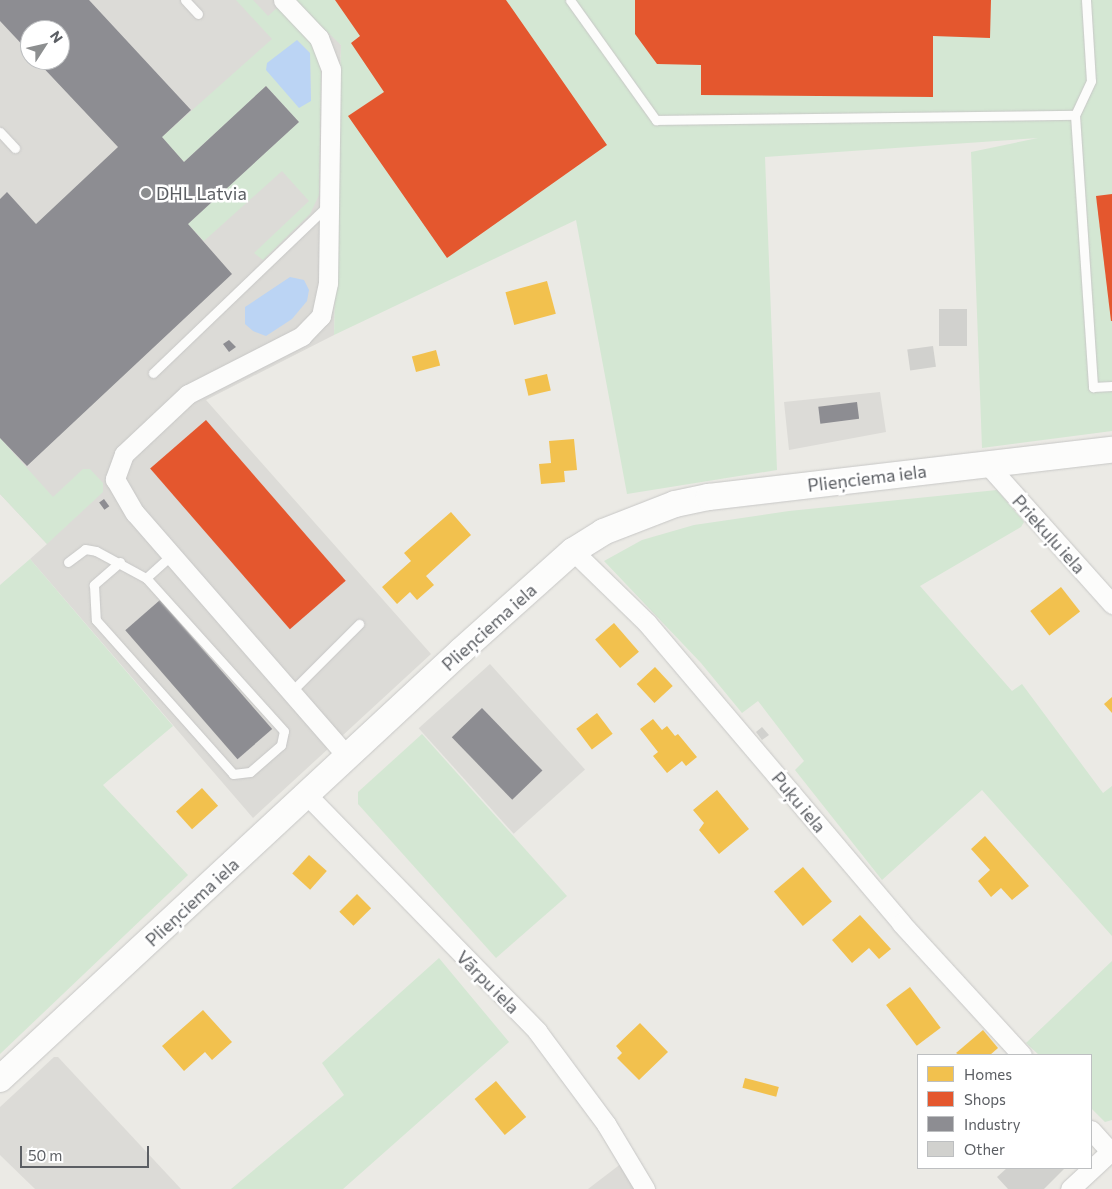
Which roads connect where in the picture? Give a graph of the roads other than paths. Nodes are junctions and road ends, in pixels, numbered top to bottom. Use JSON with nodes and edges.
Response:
{"nodes":[{"id":1,"x":185,"y":0,"type":"edge"},
{"id":2,"x":283,"y":0,"type":"edge"},
{"id":3,"x":570,"y":0,"type":"edge"},
{"id":4,"x":1086,"y":0,"type":"edge"},
{"id":5,"x":198,"y":14,"type":"dead end"},
{"id":6,"x":1075,"y":115,"type":"junction"},
{"id":7,"x":0,"y":132,"type":"edge"},
{"id":8,"x":14,"y":148,"type":"dead end"},
{"id":9,"x":328,"y":205,"type":"junction"},
{"id":10,"x":153,"y":373,"type":"dead end"},
{"id":11,"x":1112,"y":386,"type":"edge"},
{"id":12,"x":1112,"y":450,"type":"edge"},
{"id":13,"x":987,"y":464,"type":"junction"},
{"id":14,"x":573,"y":551,"type":"junction"},
{"id":15,"x":173,"y":554,"type":"junction"},
{"id":16,"x":68,"y":562,"type":"dead end"},
{"id":17,"x":120,"y":562,"type":"junction"},
{"id":18,"x":146,"y":578,"type":"junction"},
{"id":19,"x":1112,"y":604,"type":"edge"},
{"id":20,"x":359,"y":624,"type":"dead end"},
{"id":21,"x":292,"y":691,"type":"junction"},
{"id":22,"x":349,"y":758,"type":"junction"},
{"id":23,"x":307,"y":795,"type":"junction"},
{"id":24,"x":1021,"y":1054,"type":"edge"},
{"id":25,"x":0,"y":1079,"type":"edge"},
{"id":26,"x":1092,"y":1131,"type":"edge"},
{"id":27,"x":1112,"y":1152,"type":"edge"},
{"id":28,"x":645,"y":1189,"type":"edge"},
{"id":29,"x":1070,"y":1189,"type":"edge"}],
"edges":[{"from":1,"to":5,"type":"lane"},
{"from":2,"to":9,"type":"street"},
{"from":3,"to":6,"type":"lane"},
{"from":4,"to":6,"type":"lane"},
{"from":6,"to":11,"type":"lane"},
{"from":7,"to":8,"type":"lane"},
{"from":9,"to":10,"type":"lane"},
{"from":9,"to":15,"type":"street"},
{"from":12,"to":13,"type":"main road","name":"Plieņciema iela"},
{"from":13,"to":14,"type":"main road","name":"Plieņciema iela"},
{"from":13,"to":19,"type":"street","name":"Priekuļu iela"},
{"from":14,"to":22,"type":"main road","name":"Plieņciema iela"},
{"from":14,"to":24,"type":"street","name":"Puķu iela"},
{"from":15,"to":18,"type":"lane"},
{"from":15,"to":21,"type":"street"},
{"from":16,"to":17,"type":"lane"},
{"from":17,"to":18,"type":"lane"},
{"from":17,"to":18,"type":"lane"},
{"from":20,"to":21,"type":"lane"},
{"from":21,"to":22,"type":"street"},
{"from":22,"to":23,"type":"main road","name":"Plieņciema iela"},
{"from":23,"to":25,"type":"main road","name":"Plieņciema iela"},
{"from":23,"to":28,"type":"street","name":"Vārpu iela"},
{"from":26,"to":27,"type":"street"},
{"from":27,"to":29,"type":"street"}]}
